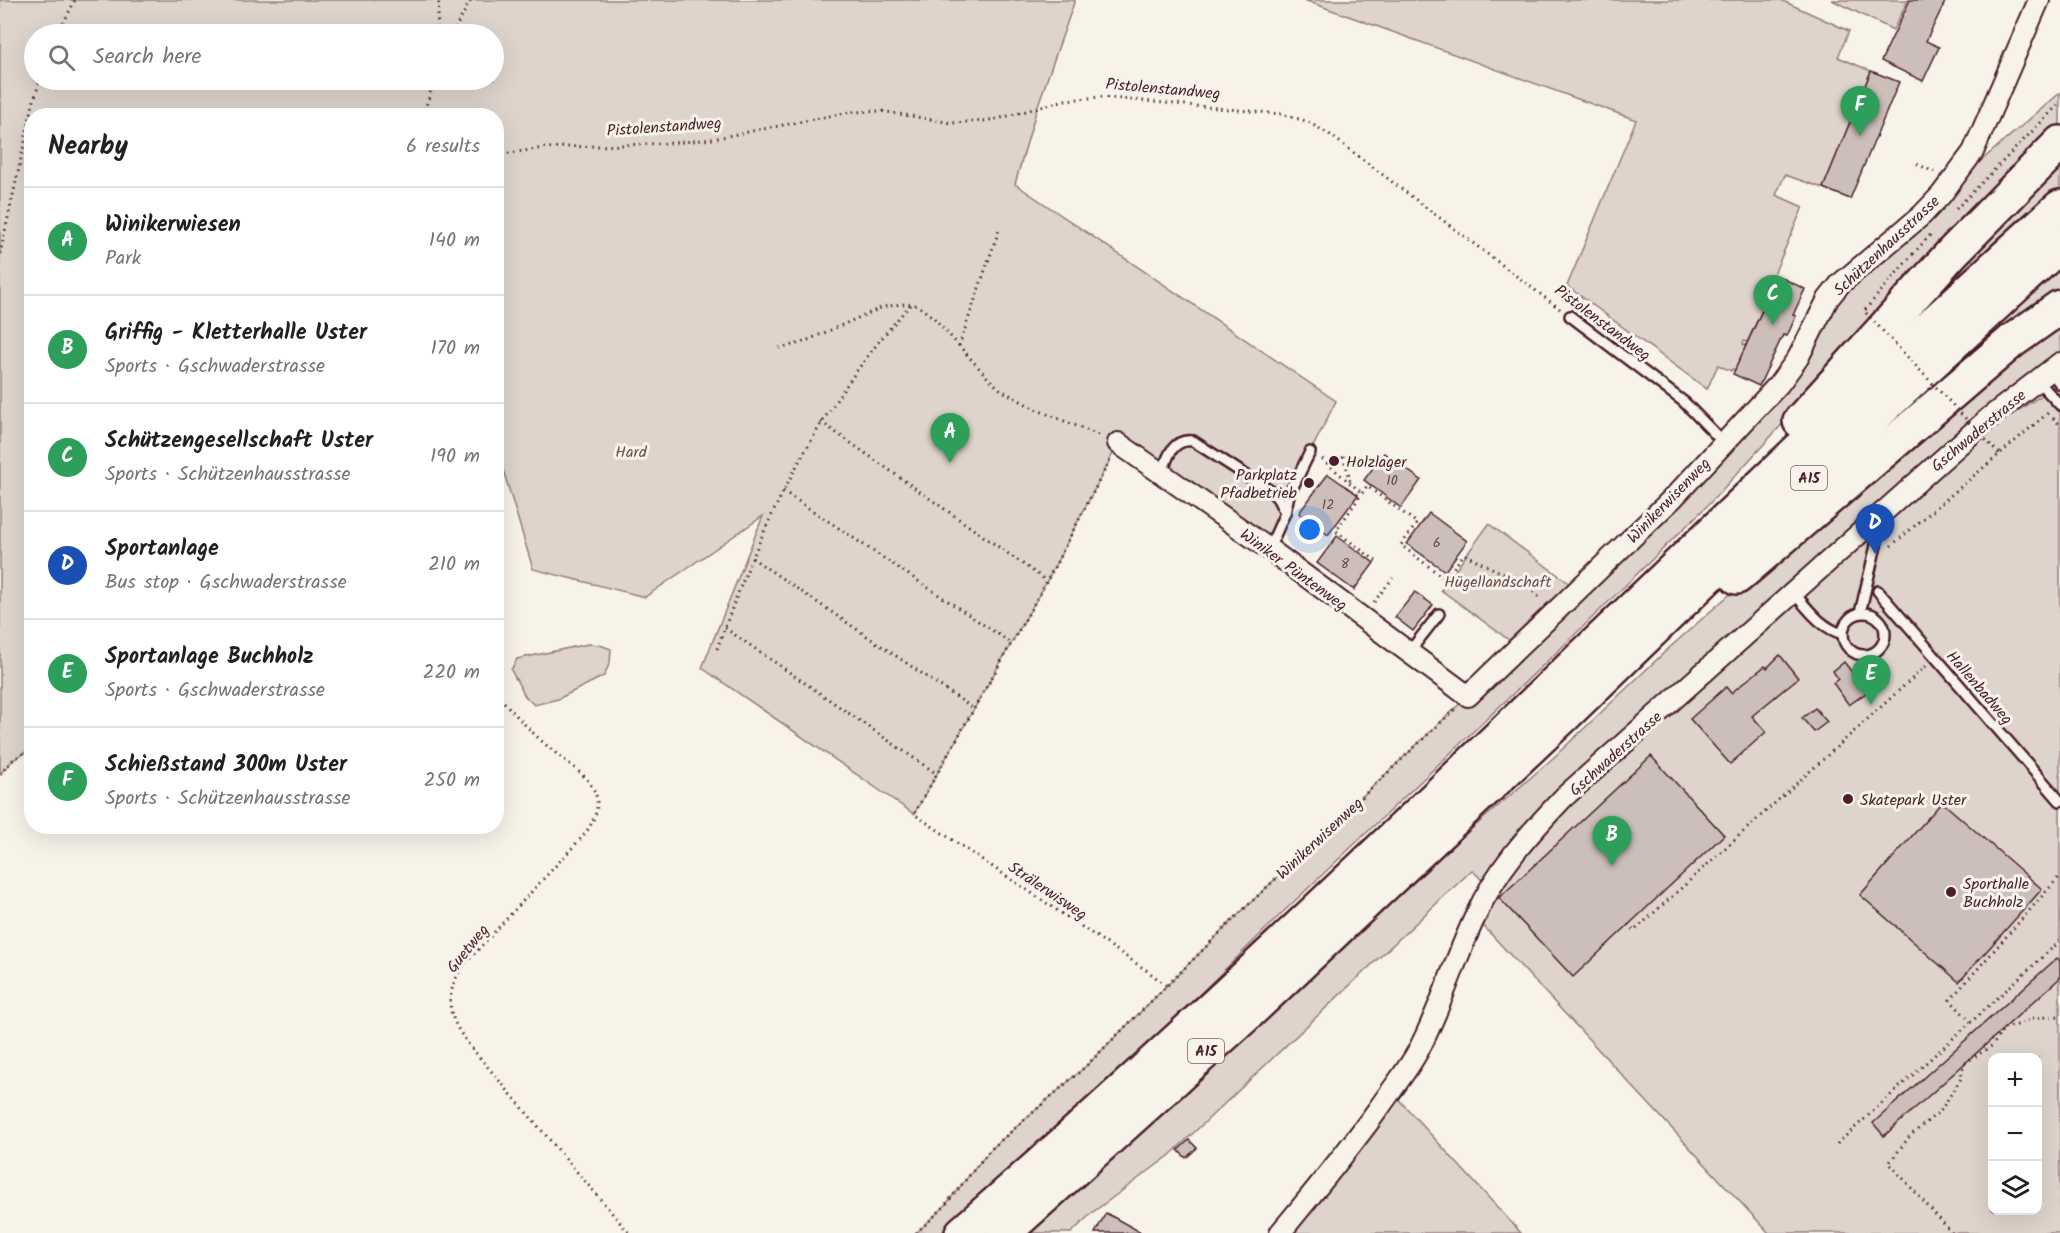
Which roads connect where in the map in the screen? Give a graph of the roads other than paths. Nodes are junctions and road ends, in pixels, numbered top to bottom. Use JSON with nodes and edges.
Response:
{"nodes":[{"id":1,"x":2039,"y":0,"type":"edge"},
{"id":2,"x":2060,"y":143,"type":"edge"},
{"id":3,"x":2060,"y":207,"type":"edge"},
{"id":4,"x":2060,"y":245,"type":"edge"},
{"id":5,"x":2060,"y":307,"type":"edge"},
{"id":6,"x":1570,"y":316,"type":"road end"},
{"id":7,"x":2052,"y":374,"type":"edge"},
{"id":8,"x":2060,"y":405,"type":"edge"},
{"id":9,"x":1723,"y":442,"type":"junction"},
{"id":10,"x":1118,"y":443,"type":"road end"},
{"id":11,"x":1310,"y":452,"type":"road end"},
{"id":12,"x":1162,"y":474,"type":"junction"},
{"id":13,"x":1884,"y":512,"type":"junction"},
{"id":14,"x":1285,"y":513,"type":"junction"},
{"id":15,"x":1269,"y":549,"type":"junction"},
{"id":16,"x":1878,"y":591,"type":"dead end"},
{"id":17,"x":1794,"y":593,"type":"junction"},
{"id":18,"x":1893,"y":609,"type":"junction"},
{"id":19,"x":1628,"y":611,"type":"junction"},
{"id":20,"x":1860,"y":613,"type":"junction"},
{"id":21,"x":1439,"y":614,"type":"dead end"},
{"id":22,"x":1880,"y":620,"type":"junction"},
{"id":23,"x":1843,"y":634,"type":"junction"},
{"id":24,"x":1409,"y":652,"type":"junction"},
{"id":25,"x":1468,"y":696,"type":"joint"},
{"id":26,"x":1564,"y":716,"type":"junction"},
{"id":27,"x":2060,"y":801,"type":"edge"},
{"id":28,"x":962,"y":1233,"type":"edge"},
{"id":29,"x":1004,"y":1233,"type":"edge"},
{"id":30,"x":1280,"y":1233,"type":"edge"}],
"edges":[{"from":1,"to":9,"type":"street","name":"Schützenhausstrasse"},
{"from":2,"to":19,"type":"highway"},
{"from":3,"to":19,"type":"highway","number":"A15"},
{"from":4,"to":26,"type":"highway","number":"A15"},
{"from":5,"to":26,"type":"highway"},
{"from":6,"to":9,"type":"lane","name":"Pistolenstandweg"},
{"from":7,"to":8,"type":"lane"},
{"from":7,"to":13,"type":"street","name":"Gschwaderstrasse"},
{"from":9,"to":25,"type":"street","name":"Winikerwisenweg"},
{"from":10,"to":12,"type":"street","name":"Winiker Püntenweg"},
{"from":11,"to":14,"type":"lane"},
{"from":12,"to":14,"type":"lane"},
{"from":12,"to":15,"type":"street","name":"Winiker Püntenweg"},
{"from":13,"to":17,"type":"street","name":"Gschwaderstrasse"},
{"from":13,"to":20,"type":"lane"},
{"from":14,"to":15,"type":"lane"},
{"from":15,"to":24,"type":"street","name":"Winiker Püntenweg"},
{"from":16,"to":18,"type":"lane","name":"Hallenbadweg"},
{"from":17,"to":23,"type":"lane"},
{"from":17,"to":30,"type":"street","name":"Gschwaderstrasse"},
{"from":18,"to":22,"type":"lane"},
{"from":18,"to":27,"type":"lane","name":"Hallenbadweg"},
{"from":19,"to":28,"type":"highway","number":"A15"},
{"from":20,"to":22,"type":"lane"},
{"from":20,"to":23,"type":"lane"},
{"from":21,"to":24,"type":"lane"},
{"from":22,"to":23,"type":"lane"},
{"from":24,"to":25,"type":"street","name":"Winiker Püntenweg"},
{"from":26,"to":29,"type":"highway","number":"A15"}]}
